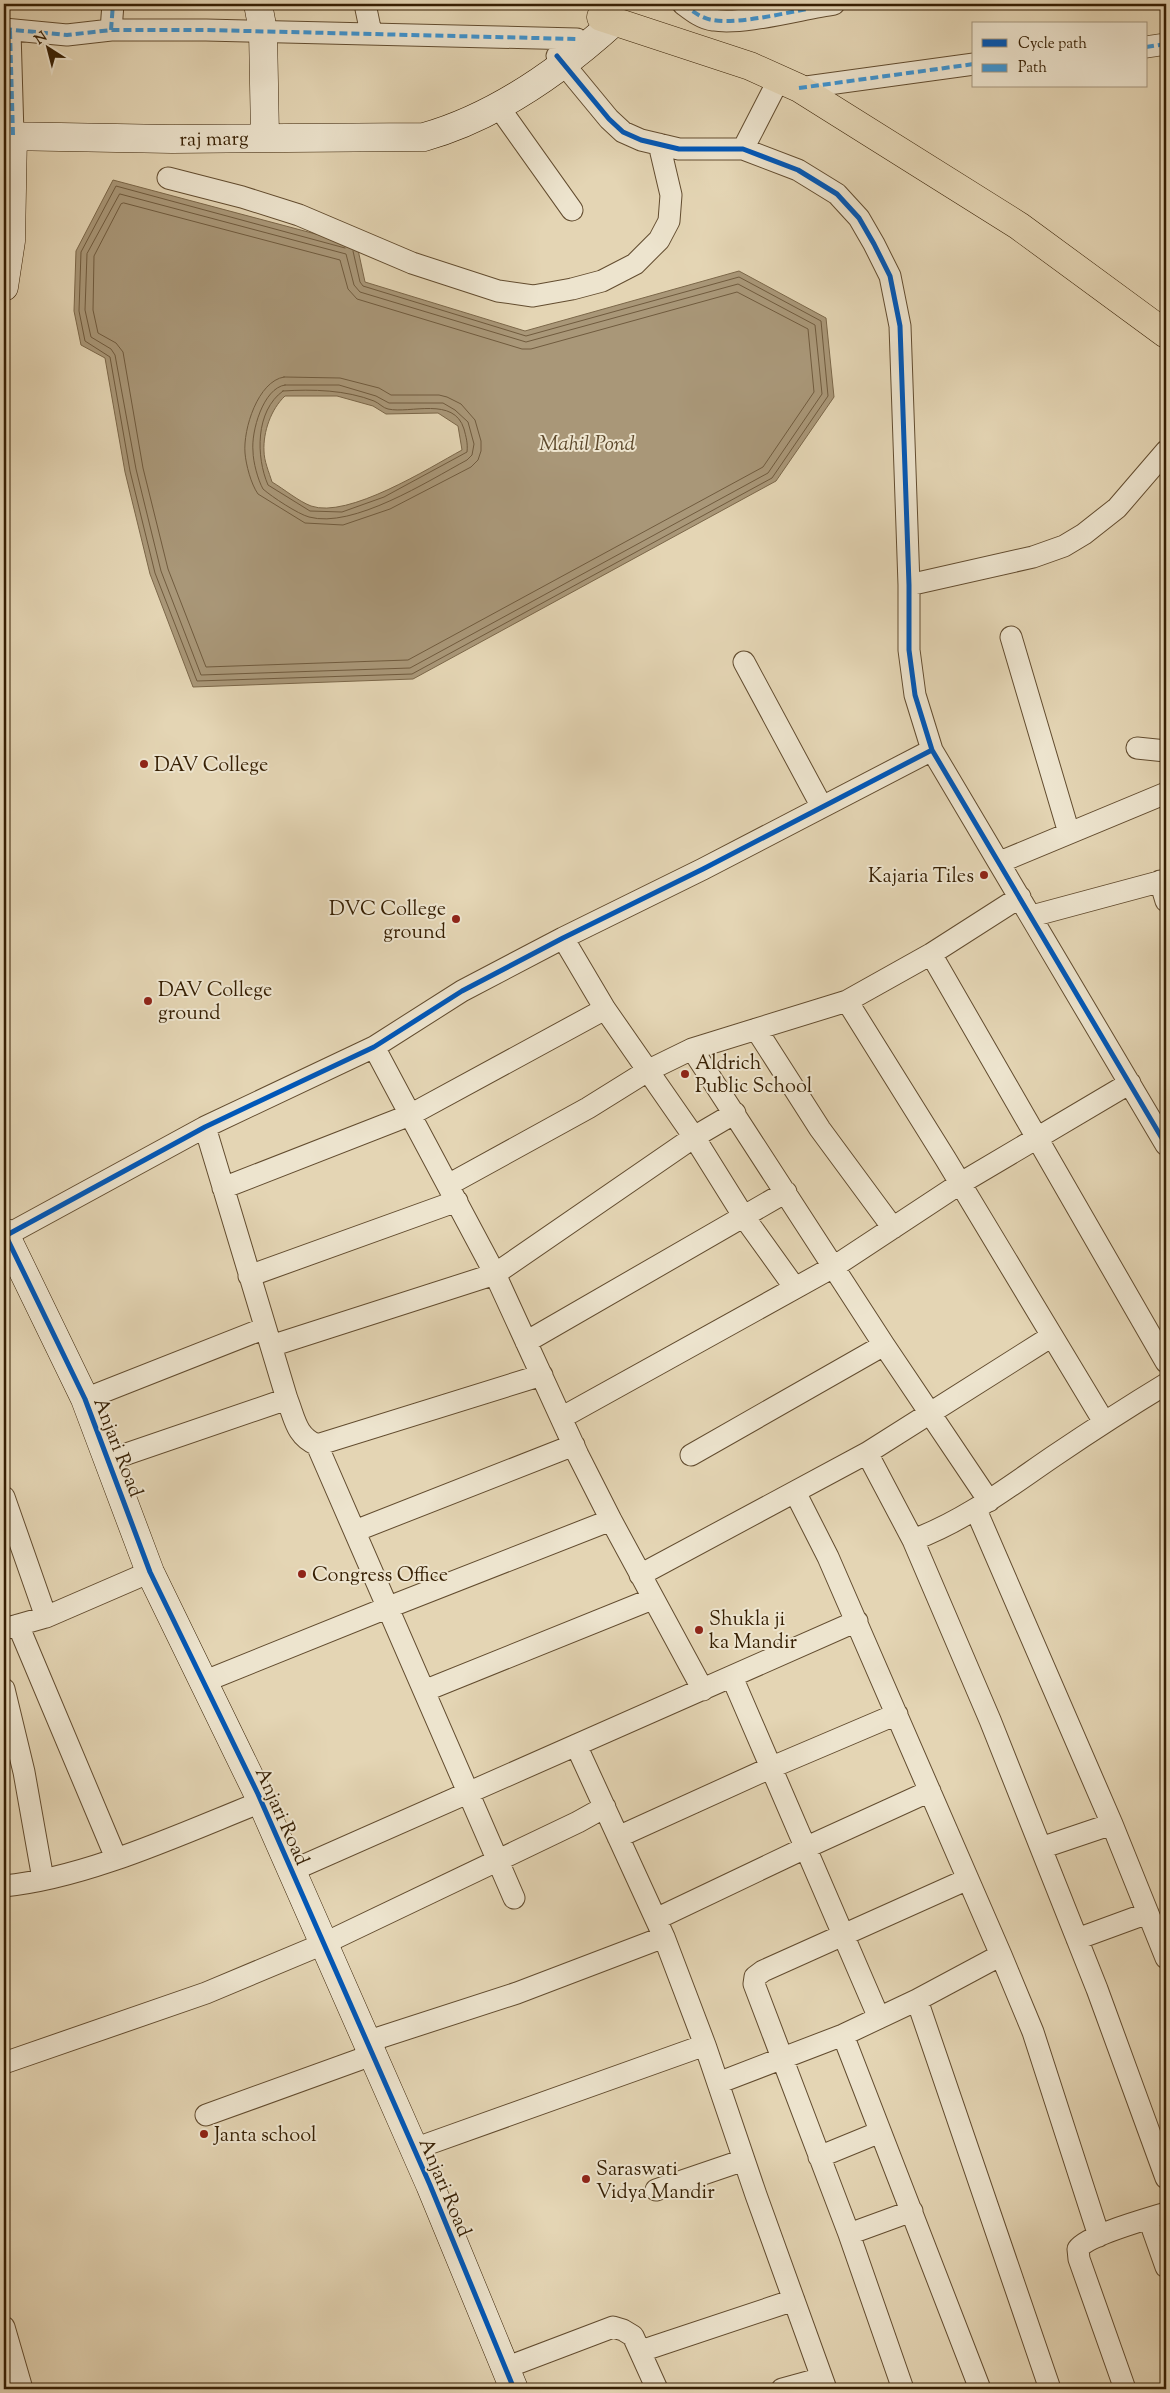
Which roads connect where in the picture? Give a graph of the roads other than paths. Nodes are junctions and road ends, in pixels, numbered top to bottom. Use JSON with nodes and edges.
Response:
{"nodes":[{"id":1,"x":113,"y":4,"type":"edge"},
{"id":2,"x":258,"y":4,"type":"edge"},
{"id":3,"x":365,"y":4,"type":"edge"},
{"id":4,"x":683,"y":4,"type":"edge"},
{"id":5,"x":834,"y":4,"type":"edge"},
{"id":6,"x":614,"y":12,"type":"edge"},
{"id":7,"x":7,"y":30,"type":"edge"},
{"id":8,"x":111,"y":30,"type":"junction"},
{"id":9,"x":264,"y":31,"type":"junction"},
{"id":10,"x":371,"y":33,"type":"junction"},
{"id":11,"x":578,"y":39,"type":"junction"},
{"id":12,"x":1166,"y":44,"type":"edge"},
{"id":13,"x":1148,"y":47,"type":"edge"},
{"id":14,"x":561,"y":60,"type":"junction"},
{"id":15,"x":972,"y":64,"type":"edge"},
{"id":16,"x":789,"y":84,"type":"junction"},
{"id":17,"x":498,"y":106,"type":"junction"},
{"id":18,"x":9,"y":136,"type":"edge"},
{"id":19,"x":265,"y":136,"type":"junction"},
{"id":20,"x":424,"y":137,"type":"junction"},
{"id":21,"x":658,"y":144,"type":"junction"},
{"id":22,"x":744,"y":149,"type":"junction"},
{"id":23,"x":168,"y":178,"type":"dead end"},
{"id":24,"x":572,"y":210,"type":"dead end"},
{"id":25,"x":4,"y":287,"type":"edge"},
{"id":26,"x":1166,"y":334,"type":"edge"},
{"id":27,"x":1166,"y":451,"type":"edge"},
{"id":28,"x":909,"y":585,"type":"junction"},
{"id":29,"x":1011,"y":637,"type":"dead end"},
{"id":30,"x":744,"y":662,"type":"dead end"},
{"id":31,"x":1137,"y":748,"type":"dead end"},
{"id":32,"x":932,"y":750,"type":"junction"},
{"id":33,"x":1166,"y":751,"type":"edge"},
{"id":34,"x":1166,"y":793,"type":"edge"},
{"id":35,"x":822,"y":807,"type":"junction"},
{"id":36,"x":1069,"y":833,"type":"junction"},
{"id":37,"x":1000,"y":862,"type":"junction"},
{"id":38,"x":1164,"y":887,"type":"edge"},
{"id":39,"x":1020,"y":897,"type":"junction"},
{"id":40,"x":1032,"y":916,"type":"junction"},
{"id":41,"x":563,"y":938,"type":"junction"},
{"id":42,"x":931,"y":954,"type":"junction"},
{"id":43,"x":847,"y":1001,"type":"junction"},
{"id":44,"x":606,"y":1009,"type":"junction"},
{"id":45,"x":756,"y":1029,"type":"junction"},
{"id":46,"x":374,"y":1047,"type":"junction"},
{"id":47,"x":692,"y":1049,"type":"junction"},
{"id":48,"x":650,"y":1070,"type":"junction"},
{"id":49,"x":1130,"y":1083,"type":"junction"},
{"id":50,"x":734,"y":1113,"type":"junction"},
{"id":51,"x":410,"y":1115,"type":"junction"},
{"id":52,"x":205,"y":1127,"type":"junction"},
{"id":53,"x":694,"y":1137,"type":"junction"},
{"id":54,"x":1036,"y":1138,"type":"junction"},
{"id":55,"x":1166,"y":1145,"type":"edge"},
{"id":56,"x":961,"y":1183,"type":"junction"},
{"id":57,"x":223,"y":1188,"type":"junction"},
{"id":58,"x":786,"y":1192,"type":"junction"},
{"id":59,"x":452,"y":1193,"type":"junction"},
{"id":60,"x":744,"y":1217,"type":"junction"},
{"id":61,"x":893,"y":1228,"type":"junction"},
{"id":62,"x":5,"y":1234,"type":"edge"},
{"id":63,"x":835,"y":1266,"type":"junction"},
{"id":64,"x":495,"y":1274,"type":"junction"},
{"id":65,"x":250,"y":1276,"type":"junction"},
{"id":66,"x":795,"y":1288,"type":"junction"},
{"id":67,"x":1052,"y":1336,"type":"junction"},
{"id":68,"x":268,"y":1337,"type":"junction"},
{"id":69,"x":526,"y":1342,"type":"junction"},
{"id":70,"x":884,"y":1344,"type":"junction"},
{"id":71,"x":1166,"y":1362,"type":"edge"},
{"id":72,"x":542,"y":1375,"type":"junction"},
{"id":73,"x":1166,"y":1384,"type":"edge"},
{"id":74,"x":288,"y":1399,"type":"junction"},
{"id":75,"x":85,"y":1400,"type":"junction"},
{"id":76,"x":930,"y":1412,"type":"junction"},
{"id":77,"x":561,"y":1418,"type":"junction"},
{"id":78,"x":1104,"y":1422,"type":"junction"},
{"id":79,"x":317,"y":1445,"type":"junction"},
{"id":80,"x":574,"y":1445,"type":"junction"},
{"id":81,"x":867,"y":1453,"type":"junction"},
{"id":82,"x":691,"y":1455,"type":"dead end"},
{"id":83,"x":109,"y":1460,"type":"junction"},
{"id":84,"x":795,"y":1492,"type":"junction"},
{"id":85,"x":4,"y":1497,"type":"edge"},
{"id":86,"x":983,"y":1505,"type":"junction"},
{"id":87,"x":611,"y":1520,"type":"junction"},
{"id":88,"x":356,"y":1531,"type":"junction"},
{"id":89,"x":913,"y":1540,"type":"junction"},
{"id":90,"x":150,"y":1572,"type":"junction"},
{"id":91,"x":640,"y":1575,"type":"junction"},
{"id":92,"x":652,"y":1599,"type":"junction"},
{"id":93,"x":389,"y":1607,"type":"junction"},
{"id":94,"x":46,"y":1617,"type":"junction"},
{"id":95,"x":857,"y":1621,"type":"junction"},
{"id":96,"x":11,"y":1627,"type":"edge"},
{"id":97,"x":732,"y":1677,"type":"junction"},
{"id":98,"x":203,"y":1682,"type":"junction"},
{"id":99,"x":4,"y":1689,"type":"edge"},
{"id":100,"x":424,"y":1690,"type":"junction"},
{"id":101,"x":703,"y":1690,"type":"junction"},
{"id":102,"x":897,"y":1714,"type":"junction"},
{"id":103,"x":576,"y":1745,"type":"junction"},
{"id":104,"x":770,"y":1768,"type":"junction"},
{"id":105,"x":930,"y":1791,"type":"junction"},
{"id":106,"x":467,"y":1794,"type":"junction"},
{"id":107,"x":261,"y":1802,"type":"junction"},
{"id":108,"x":605,"y":1807,"type":"junction"},
{"id":109,"x":1112,"y":1824,"type":"junction"},
{"id":110,"x":618,"y":1837,"type":"junction"},
{"id":111,"x":805,"y":1848,"type":"junction"},
{"id":112,"x":1041,"y":1848,"type":"junction"},
{"id":113,"x":116,"y":1858,"type":"junction"},
{"id":114,"x":496,"y":1860,"type":"junction"},
{"id":115,"x":291,"y":1871,"type":"junction"},
{"id":116,"x":43,"y":1879,"type":"junction"},
{"id":117,"x":968,"y":1879,"type":"junction"},
{"id":118,"x":4,"y":1886,"type":"edge"},
{"id":119,"x":514,"y":1898,"type":"dead end"},
{"id":120,"x":1148,"y":1914,"type":"junction"},
{"id":121,"x":660,"y":1928,"type":"junction"},
{"id":122,"x":844,"y":1936,"type":"junction"},
{"id":123,"x":1077,"y":1939,"type":"junction"},
{"id":124,"x":323,"y":1944,"type":"junction"},
{"id":125,"x":1001,"y":1955,"type":"junction"},
{"id":126,"x":1166,"y":1958,"type":"edge"},
{"id":127,"x":917,"y":2000,"type":"junction"},
{"id":128,"x":879,"y":2018,"type":"junction"},
{"id":129,"x":843,"y":2035,"type":"junction"},
{"id":130,"x":705,"y":2045,"type":"junction"},
{"id":131,"x":369,"y":2049,"type":"junction"},
{"id":132,"x":782,"y":2060,"type":"junction"},
{"id":133,"x":4,"y":2063,"type":"edge"},
{"id":134,"x":718,"y":2083,"type":"junction"},
{"id":135,"x":206,"y":2114,"type":"dead end"},
{"id":136,"x":880,"y":2132,"type":"junction"},
{"id":137,"x":414,"y":2149,"type":"junction"},
{"id":138,"x":819,"y":2156,"type":"junction"},
{"id":139,"x":744,"y":2160,"type":"junction"},
{"id":140,"x":1166,"y":2178,"type":"edge"},
{"id":141,"x":656,"y":2190,"type":"dead end"},
{"id":142,"x":912,"y":2212,"type":"junction"},
{"id":143,"x":1158,"y":2216,"type":"edge"},
{"id":144,"x":849,"y":2234,"type":"junction"},
{"id":145,"x":1100,"y":2236,"type":"junction"},
{"id":146,"x":1166,"y":2267,"type":"edge"},
{"id":147,"x":794,"y":2300,"type":"junction"},
{"id":148,"x":4,"y":2327,"type":"edge"},
{"id":149,"x":641,"y":2351,"type":"junction"},
{"id":150,"x":9,"y":2367,"type":"edge"},
{"id":151,"x":510,"y":2379,"type":"edge"},
{"id":152,"x":824,"y":2384,"type":"edge"},
{"id":153,"x":22,"y":2389,"type":"edge"},
{"id":154,"x":657,"y":2389,"type":"edge"},
{"id":155,"x":782,"y":2389,"type":"edge"},
{"id":156,"x":903,"y":2389,"type":"edge"},
{"id":157,"x":980,"y":2389,"type":"edge"},
{"id":158,"x":1050,"y":2389,"type":"edge"},
{"id":159,"x":1125,"y":2389,"type":"edge"}],
"edges":[{"from":1,"to":8,"type":"street"},
{"from":2,"to":9,"type":"street"},
{"from":3,"to":10,"type":"street"},
{"from":4,"to":5,"type":"street"},
{"from":6,"to":11,"type":"street"},
{"from":6,"to":14,"type":"street"},
{"from":6,"to":16,"type":"main road"},
{"from":7,"to":8,"type":"street"},
{"from":7,"to":18,"type":"street"},
{"from":8,"to":9,"type":"street"},
{"from":9,"to":10,"type":"street"},
{"from":9,"to":19,"type":"street"},
{"from":10,"to":11,"type":"street"},
{"from":11,"to":14,"type":"street"},
{"from":12,"to":13,"type":"street"},
{"from":14,"to":17,"type":"street","name":"raj marg"},
{"from":14,"to":20,"type":"street"},
{"from":14,"to":21,"type":"street"},
{"from":15,"to":16,"type":"street"},
{"from":16,"to":22,"type":"street"},
{"from":16,"to":26,"type":"main road"},
{"from":17,"to":20,"type":"street","name":"raj marg"},
{"from":17,"to":24,"type":"street"},
{"from":18,"to":19,"type":"street","name":"raj marg"},
{"from":18,"to":25,"type":"street"},
{"from":19,"to":20,"type":"street","name":"raj marg"},
{"from":21,"to":22,"type":"street"},
{"from":21,"to":23,"type":"street"},
{"from":22,"to":28,"type":"street"},
{"from":27,"to":28,"type":"street"},
{"from":28,"to":32,"type":"street"},
{"from":29,"to":36,"type":"street"},
{"from":30,"to":35,"type":"street"},
{"from":31,"to":33,"type":"street"},
{"from":32,"to":35,"type":"street"},
{"from":32,"to":37,"type":"street"},
{"from":34,"to":36,"type":"street"},
{"from":35,"to":41,"type":"street"},
{"from":36,"to":37,"type":"street"},
{"from":37,"to":39,"type":"street"},
{"from":38,"to":40,"type":"street"},
{"from":39,"to":40,"type":"street"},
{"from":39,"to":42,"type":"street"},
{"from":40,"to":49,"type":"street"},
{"from":41,"to":44,"type":"street"},
{"from":41,"to":46,"type":"street"},
{"from":42,"to":43,"type":"street"},
{"from":42,"to":54,"type":"street"},
{"from":43,"to":45,"type":"street"},
{"from":43,"to":56,"type":"street"},
{"from":44,"to":48,"type":"street"},
{"from":44,"to":51,"type":"street"},
{"from":45,"to":47,"type":"street"},
{"from":45,"to":61,"type":"street"},
{"from":46,"to":51,"type":"street"},
{"from":46,"to":52,"type":"street"},
{"from":47,"to":48,"type":"street"},
{"from":47,"to":50,"type":"street"},
{"from":48,"to":53,"type":"street"},
{"from":48,"to":59,"type":"street"},
{"from":49,"to":54,"type":"street"},
{"from":49,"to":55,"type":"street"},
{"from":50,"to":53,"type":"street"},
{"from":50,"to":58,"type":"street"},
{"from":51,"to":57,"type":"street"},
{"from":51,"to":59,"type":"street"},
{"from":52,"to":57,"type":"street"},
{"from":52,"to":62,"type":"street"},
{"from":53,"to":60,"type":"street"},
{"from":53,"to":64,"type":"street"},
{"from":54,"to":56,"type":"street"},
{"from":54,"to":71,"type":"street"},
{"from":56,"to":61,"type":"street"},
{"from":56,"to":67,"type":"street"},
{"from":57,"to":65,"type":"street"},
{"from":58,"to":60,"type":"street"},
{"from":58,"to":63,"type":"street"},
{"from":59,"to":64,"type":"street"},
{"from":59,"to":65,"type":"street"},
{"from":60,"to":66,"type":"street"},
{"from":60,"to":69,"type":"street"},
{"from":61,"to":63,"type":"street"},
{"from":62,"to":75,"type":"street","name":"Anjari Road"},
{"from":63,"to":66,"type":"street"},
{"from":63,"to":70,"type":"street"},
{"from":64,"to":68,"type":"street"},
{"from":64,"to":69,"type":"street"},
{"from":65,"to":68,"type":"street"},
{"from":66,"to":77,"type":"street"},
{"from":67,"to":76,"type":"street"},
{"from":67,"to":78,"type":"street"},
{"from":68,"to":74,"type":"street"},
{"from":68,"to":75,"type":"street"},
{"from":69,"to":72,"type":"street"},
{"from":70,"to":76,"type":"street"},
{"from":70,"to":82,"type":"street"},
{"from":72,"to":77,"type":"street"},
{"from":72,"to":79,"type":"street"},
{"from":73,"to":78,"type":"street"},
{"from":74,"to":79,"type":"street"},
{"from":74,"to":83,"type":"street"},
{"from":75,"to":83,"type":"street","name":"Anjari Road"},
{"from":76,"to":81,"type":"street"},
{"from":76,"to":86,"type":"street"},
{"from":77,"to":80,"type":"street"},
{"from":78,"to":86,"type":"street"},
{"from":79,"to":88,"type":"street"},
{"from":80,"to":87,"type":"street"},
{"from":80,"to":88,"type":"street"},
{"from":81,"to":84,"type":"street"},
{"from":81,"to":89,"type":"street"},
{"from":83,"to":90,"type":"street","name":"Anjari Road"},
{"from":84,"to":91,"type":"street"},
{"from":84,"to":95,"type":"street"},
{"from":85,"to":94,"type":"street"},
{"from":86,"to":89,"type":"street"},
{"from":86,"to":109,"type":"street"},
{"from":87,"to":91,"type":"street"},
{"from":87,"to":93,"type":"street"},
{"from":88,"to":93,"type":"street"},
{"from":89,"to":112,"type":"street"},
{"from":90,"to":94,"type":"street"},
{"from":90,"to":98,"type":"street","name":"Anjari Road"},
{"from":91,"to":92,"type":"street"},
{"from":92,"to":100,"type":"street"},
{"from":92,"to":101,"type":"street"},
{"from":93,"to":98,"type":"street"},
{"from":93,"to":100,"type":"street"},
{"from":94,"to":96,"type":"street"},
{"from":95,"to":97,"type":"street"},
{"from":95,"to":102,"type":"street"},
{"from":96,"to":113,"type":"street"},
{"from":97,"to":101,"type":"street"},
{"from":97,"to":104,"type":"street"},
{"from":98,"to":107,"type":"street","name":"Anjari Road"},
{"from":99,"to":116,"type":"street"},
{"from":100,"to":106,"type":"street"},
{"from":101,"to":103,"type":"street"},
{"from":102,"to":104,"type":"street"},
{"from":102,"to":105,"type":"street"},
{"from":103,"to":106,"type":"street"},
{"from":103,"to":108,"type":"street"},
{"from":104,"to":110,"type":"street"},
{"from":104,"to":111,"type":"street"},
{"from":105,"to":111,"type":"street"},
{"from":105,"to":117,"type":"street"},
{"from":106,"to":114,"type":"street"},
{"from":106,"to":115,"type":"street"},
{"from":107,"to":113,"type":"street"},
{"from":107,"to":115,"type":"street","name":"Anjari Road"},
{"from":108,"to":110,"type":"street"},
{"from":108,"to":114,"type":"street"},
{"from":109,"to":112,"type":"street"},
{"from":109,"to":120,"type":"street"},
{"from":110,"to":121,"type":"street"},
{"from":111,"to":121,"type":"street"},
{"from":111,"to":122,"type":"street"},
{"from":112,"to":123,"type":"street"},
{"from":113,"to":116,"type":"street"},
{"from":114,"to":119,"type":"street"},
{"from":114,"to":124,"type":"street"},
{"from":115,"to":124,"type":"street","name":"Anjari Road"},
{"from":116,"to":118,"type":"street"},
{"from":117,"to":122,"type":"street"},
{"from":117,"to":125,"type":"street"},
{"from":120,"to":123,"type":"street"},
{"from":120,"to":126,"type":"street"},
{"from":121,"to":130,"type":"street"},
{"from":121,"to":131,"type":"street"},
{"from":122,"to":128,"type":"street"},
{"from":122,"to":132,"type":"street"},
{"from":123,"to":140,"type":"street"},
{"from":124,"to":131,"type":"street","name":"Anjari Road"},
{"from":124,"to":133,"type":"street"},
{"from":125,"to":127,"type":"street"},
{"from":125,"to":145,"type":"street"},
{"from":127,"to":128,"type":"street"},
{"from":127,"to":158,"type":"street"},
{"from":128,"to":129,"type":"street"},
{"from":129,"to":132,"type":"street"},
{"from":129,"to":136,"type":"street"},
{"from":130,"to":134,"type":"street"},
{"from":130,"to":137,"type":"street"},
{"from":131,"to":135,"type":"street"},
{"from":131,"to":137,"type":"street","name":"Anjari Road"},
{"from":132,"to":134,"type":"street"},
{"from":132,"to":138,"type":"street"},
{"from":134,"to":139,"type":"street"},
{"from":136,"to":138,"type":"street"},
{"from":136,"to":142,"type":"street"},
{"from":137,"to":151,"type":"street","name":"Anjari Road"},
{"from":138,"to":144,"type":"street"},
{"from":139,"to":141,"type":"street"},
{"from":139,"to":147,"type":"street"},
{"from":142,"to":144,"type":"street"},
{"from":142,"to":157,"type":"street"},
{"from":143,"to":145,"type":"street"},
{"from":143,"to":146,"type":"street"},
{"from":144,"to":156,"type":"street"},
{"from":145,"to":159,"type":"street"},
{"from":147,"to":149,"type":"street"},
{"from":147,"to":152,"type":"street"},
{"from":148,"to":150,"type":"street"},
{"from":149,"to":151,"type":"street"},
{"from":149,"to":154,"type":"street"},
{"from":150,"to":153,"type":"street"},
{"from":152,"to":155,"type":"street"}]}
